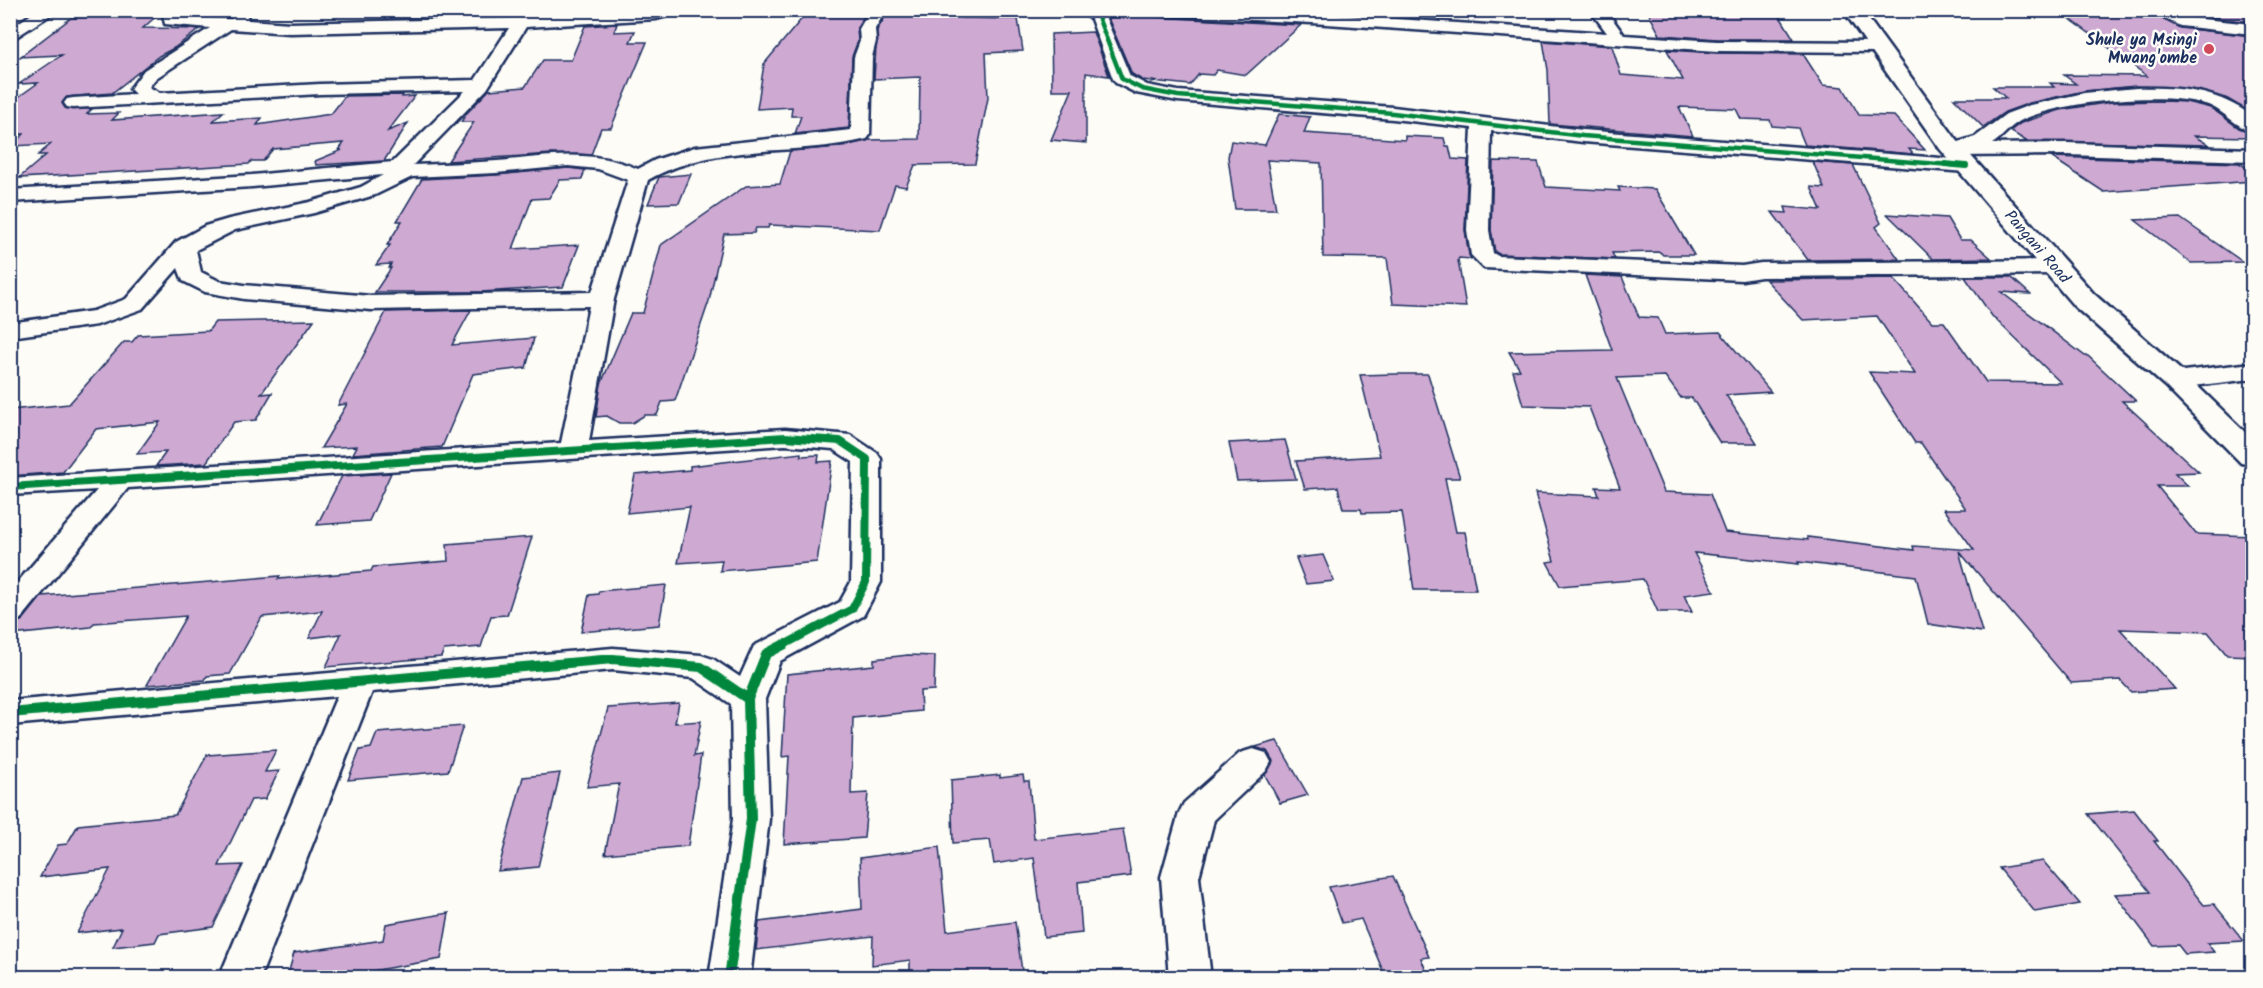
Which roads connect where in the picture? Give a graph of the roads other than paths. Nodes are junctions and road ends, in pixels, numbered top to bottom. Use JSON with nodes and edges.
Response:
{"nodes":[{"id":1,"x":50,"y":10,"type":"edge"},
{"id":2,"x":170,"y":10,"type":"edge"},
{"id":3,"x":672,"y":10,"type":"edge"},
{"id":4,"x":878,"y":10,"type":"edge"},
{"id":5,"x":1088,"y":10,"type":"edge"},
{"id":6,"x":1155,"y":10,"type":"edge"},
{"id":7,"x":1598,"y":10,"type":"edge"},
{"id":8,"x":1852,"y":10,"type":"edge"},
{"id":9,"x":2156,"y":10,"type":"edge"},
{"id":10,"x":525,"y":17,"type":"edge"},
{"id":11,"x":237,"y":20,"type":"edge"},
{"id":12,"x":2253,"y":29,"type":"edge"},
{"id":13,"x":10,"y":36,"type":"edge"},
{"id":14,"x":1619,"y":39,"type":"junction"},
{"id":15,"x":1878,"y":47,"type":"junction"},
{"id":16,"x":481,"y":85,"type":"junction"},
{"id":17,"x":157,"y":98,"type":"junction"},
{"id":18,"x":73,"y":103,"type":"dead end"},
{"id":19,"x":2253,"y":125,"type":"edge"},
{"id":20,"x":1482,"y":126,"type":"junction"},
{"id":21,"x":2253,"y":155,"type":"edge"},
{"id":22,"x":1960,"y":158,"type":"junction"},
{"id":23,"x":404,"y":169,"type":"junction"},
{"id":24,"x":639,"y":177,"type":"junction"},
{"id":25,"x":10,"y":196,"type":"edge"},
{"id":26,"x":184,"y":247,"type":"junction"},
{"id":27,"x":2055,"y":267,"type":"junction"},
{"id":28,"x":602,"y":299,"type":"junction"},
{"id":29,"x":10,"y":330,"type":"edge"},
{"id":30,"x":2253,"y":371,"type":"edge"},
{"id":31,"x":2175,"y":380,"type":"junction"},
{"id":32,"x":574,"y":449,"type":"junction"},
{"id":33,"x":2253,"y":456,"type":"edge"},
{"id":34,"x":120,"y":480,"type":"junction"},
{"id":35,"x":10,"y":487,"type":"edge"},
{"id":36,"x":10,"y":612,"type":"edge"},
{"id":37,"x":359,"y":682,"type":"junction"},
{"id":38,"x":748,"y":699,"type":"junction"},
{"id":39,"x":10,"y":713,"type":"edge"},
{"id":40,"x":1253,"y":762,"type":"dead end"},
{"id":41,"x":239,"y":978,"type":"edge"},
{"id":42,"x":729,"y":978,"type":"edge"},
{"id":43,"x":1190,"y":978,"type":"edge"}],
"edges":[{"from":1,"to":13,"type":"street"},
{"from":2,"to":11,"type":"street"},
{"from":3,"to":10,"type":"street"},
{"from":4,"to":24,"type":"street"},
{"from":5,"to":20,"type":"street"},
{"from":6,"to":14,"type":"street"},
{"from":7,"to":14,"type":"street"},
{"from":8,"to":15,"type":"main road","name":"Pangani Road"},
{"from":9,"to":12,"type":"street"},
{"from":10,"to":11,"type":"street"},
{"from":10,"to":16,"type":"street"},
{"from":11,"to":17,"type":"street"},
{"from":14,"to":15,"type":"street"},
{"from":15,"to":22,"type":"main road","name":"Pangani Road"},
{"from":16,"to":17,"type":"street"},
{"from":16,"to":23,"type":"street"},
{"from":17,"to":18,"type":"street"},
{"from":19,"to":22,"type":"street"},
{"from":20,"to":22,"type":"street"},
{"from":20,"to":27,"type":"street"},
{"from":21,"to":22,"type":"street"},
{"from":22,"to":27,"type":"main road","name":"Pangani Road"},
{"from":23,"to":24,"type":"street"},
{"from":23,"to":25,"type":"street"},
{"from":23,"to":26,"type":"street"},
{"from":24,"to":28,"type":"street"},
{"from":26,"to":28,"type":"street"},
{"from":26,"to":29,"type":"street"},
{"from":27,"to":31,"type":"main road","name":"Pangani Road"},
{"from":28,"to":32,"type":"street"},
{"from":30,"to":31,"type":"street"},
{"from":31,"to":33,"type":"main road","name":"Pangani Road"},
{"from":32,"to":34,"type":"street"},
{"from":32,"to":38,"type":"street"},
{"from":34,"to":35,"type":"street"},
{"from":34,"to":36,"type":"street"},
{"from":37,"to":38,"type":"street"},
{"from":37,"to":39,"type":"street"},
{"from":37,"to":41,"type":"street"},
{"from":38,"to":42,"type":"street"},
{"from":40,"to":43,"type":"street"}]}
